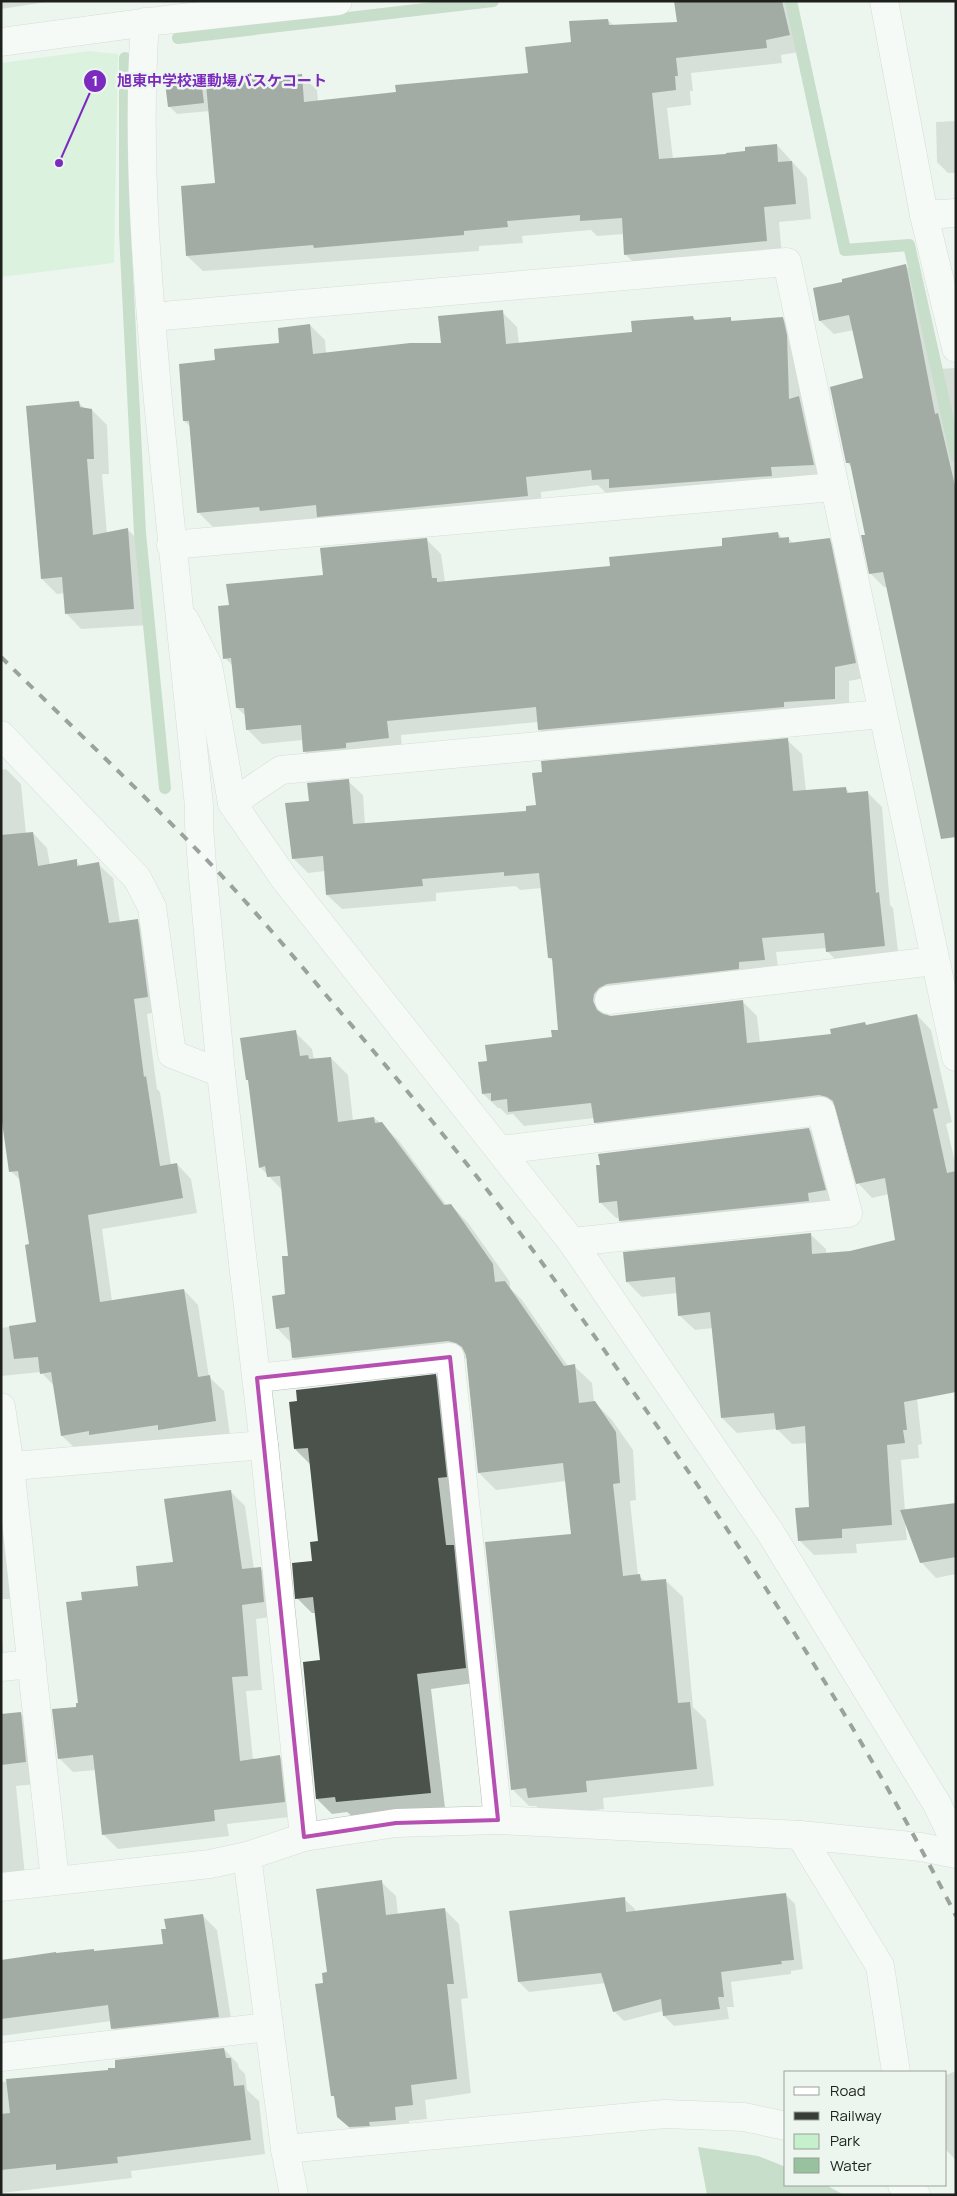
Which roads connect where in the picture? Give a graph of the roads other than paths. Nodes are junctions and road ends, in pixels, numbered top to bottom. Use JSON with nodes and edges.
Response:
{"nodes":[{"id":1,"x":338,"y":1,"type":"edge"},
{"id":2,"x":884,"y":1,"type":"edge"},
{"id":3,"x":158,"y":14,"type":"edge"},
{"id":4,"x":1,"y":32,"type":"edge"},
{"id":5,"x":59,"y":34,"type":"junction"},
{"id":6,"x":1,"y":42,"type":"edge"},
{"id":7,"x":956,"y":213,"type":"edge"},
{"id":8,"x":924,"y":215,"type":"junction"},
{"id":9,"x":151,"y":317,"type":"junction"},
{"id":10,"x":956,"y":348,"type":"edge"},
{"id":11,"x":834,"y":487,"type":"junction"},
{"id":12,"x":171,"y":545,"type":"junction"},
{"id":13,"x":177,"y":604,"type":"junction"},
{"id":14,"x":882,"y":714,"type":"junction"},
{"id":15,"x":1,"y":735,"type":"edge"},
{"id":16,"x":232,"y":803,"type":"junction"},
{"id":17,"x":934,"y":960,"type":"junction"},
{"id":18,"x":608,"y":1000,"type":"dead end"},
{"id":19,"x":956,"y":1057,"type":"edge"},
{"id":20,"x":221,"y":1074,"type":"junction"},
{"id":21,"x":501,"y":1150,"type":"junction"},
{"id":22,"x":572,"y":1242,"type":"junction"},
{"id":23,"x":257,"y":1378,"type":"junction"},
{"id":24,"x":1,"y":1406,"type":"edge"},
{"id":25,"x":264,"y":1445,"type":"junction"},
{"id":26,"x":6,"y":1466,"type":"edge"},
{"id":27,"x":32,"y":1664,"type":"junction"},
{"id":28,"x":1,"y":1667,"type":"edge"},
{"id":29,"x":498,"y":1820,"type":"junction"},
{"id":30,"x":800,"y":1835,"type":"junction"},
{"id":31,"x":304,"y":1837,"type":"junction"},
{"id":32,"x":956,"y":1844,"type":"edge"},
{"id":33,"x":956,"y":1854,"type":"edge"},
{"id":34,"x":246,"y":1856,"type":"junction"},
{"id":35,"x":55,"y":1880,"type":"junction"},
{"id":36,"x":1,"y":1887,"type":"edge"},
{"id":37,"x":269,"y":2027,"type":"junction"},
{"id":38,"x":1,"y":2057,"type":"edge"},
{"id":39,"x":896,"y":2071,"type":"edge"},
{"id":40,"x":784,"y":2126,"type":"edge"},
{"id":41,"x":285,"y":2149,"type":"junction"},
{"id":42,"x":903,"y":2186,"type":"edge"},
{"id":43,"x":294,"y":2195,"type":"edge"},
{"id":44,"x":916,"y":2195,"type":"edge"}],
"edges":[{"from":1,"to":3,"type":"street"},
{"from":2,"to":8,"type":"street"},
{"from":3,"to":5,"type":"street"},
{"from":3,"to":9,"type":"street"},
{"from":4,"to":5,"type":"street"},
{"from":5,"to":6,"type":"street"},
{"from":7,"to":8,"type":"street"},
{"from":8,"to":10,"type":"street"},
{"from":9,"to":11,"type":"street"},
{"from":9,"to":12,"type":"street"},
{"from":11,"to":12,"type":"street"},
{"from":11,"to":14,"type":"street"},
{"from":12,"to":13,"type":"street"},
{"from":13,"to":16,"type":"street"},
{"from":13,"to":20,"type":"street"},
{"from":14,"to":16,"type":"street"},
{"from":14,"to":17,"type":"street"},
{"from":15,"to":20,"type":"street"},
{"from":16,"to":21,"type":"street"},
{"from":17,"to":18,"type":"street"},
{"from":17,"to":19,"type":"street"},
{"from":20,"to":23,"type":"street"},
{"from":21,"to":22,"type":"street"},
{"from":21,"to":22,"type":"street"},
{"from":22,"to":32,"type":"street"},
{"from":23,"to":25,"type":"street"},
{"from":23,"to":29,"type":"street"},
{"from":24,"to":26,"type":"street"},
{"from":25,"to":26,"type":"street"},
{"from":25,"to":31,"type":"street"},
{"from":26,"to":27,"type":"street"},
{"from":27,"to":28,"type":"street"},
{"from":27,"to":35,"type":"street"},
{"from":29,"to":30,"type":"street"},
{"from":29,"to":31,"type":"street"},
{"from":30,"to":33,"type":"street"},
{"from":30,"to":39,"type":"street"},
{"from":31,"to":34,"type":"street"},
{"from":34,"to":35,"type":"street"},
{"from":34,"to":37,"type":"street"},
{"from":35,"to":36,"type":"street"},
{"from":37,"to":38,"type":"street"},
{"from":37,"to":41,"type":"street"},
{"from":40,"to":41,"type":"street"},
{"from":41,"to":43,"type":"street"},
{"from":42,"to":44,"type":"street"}]}
